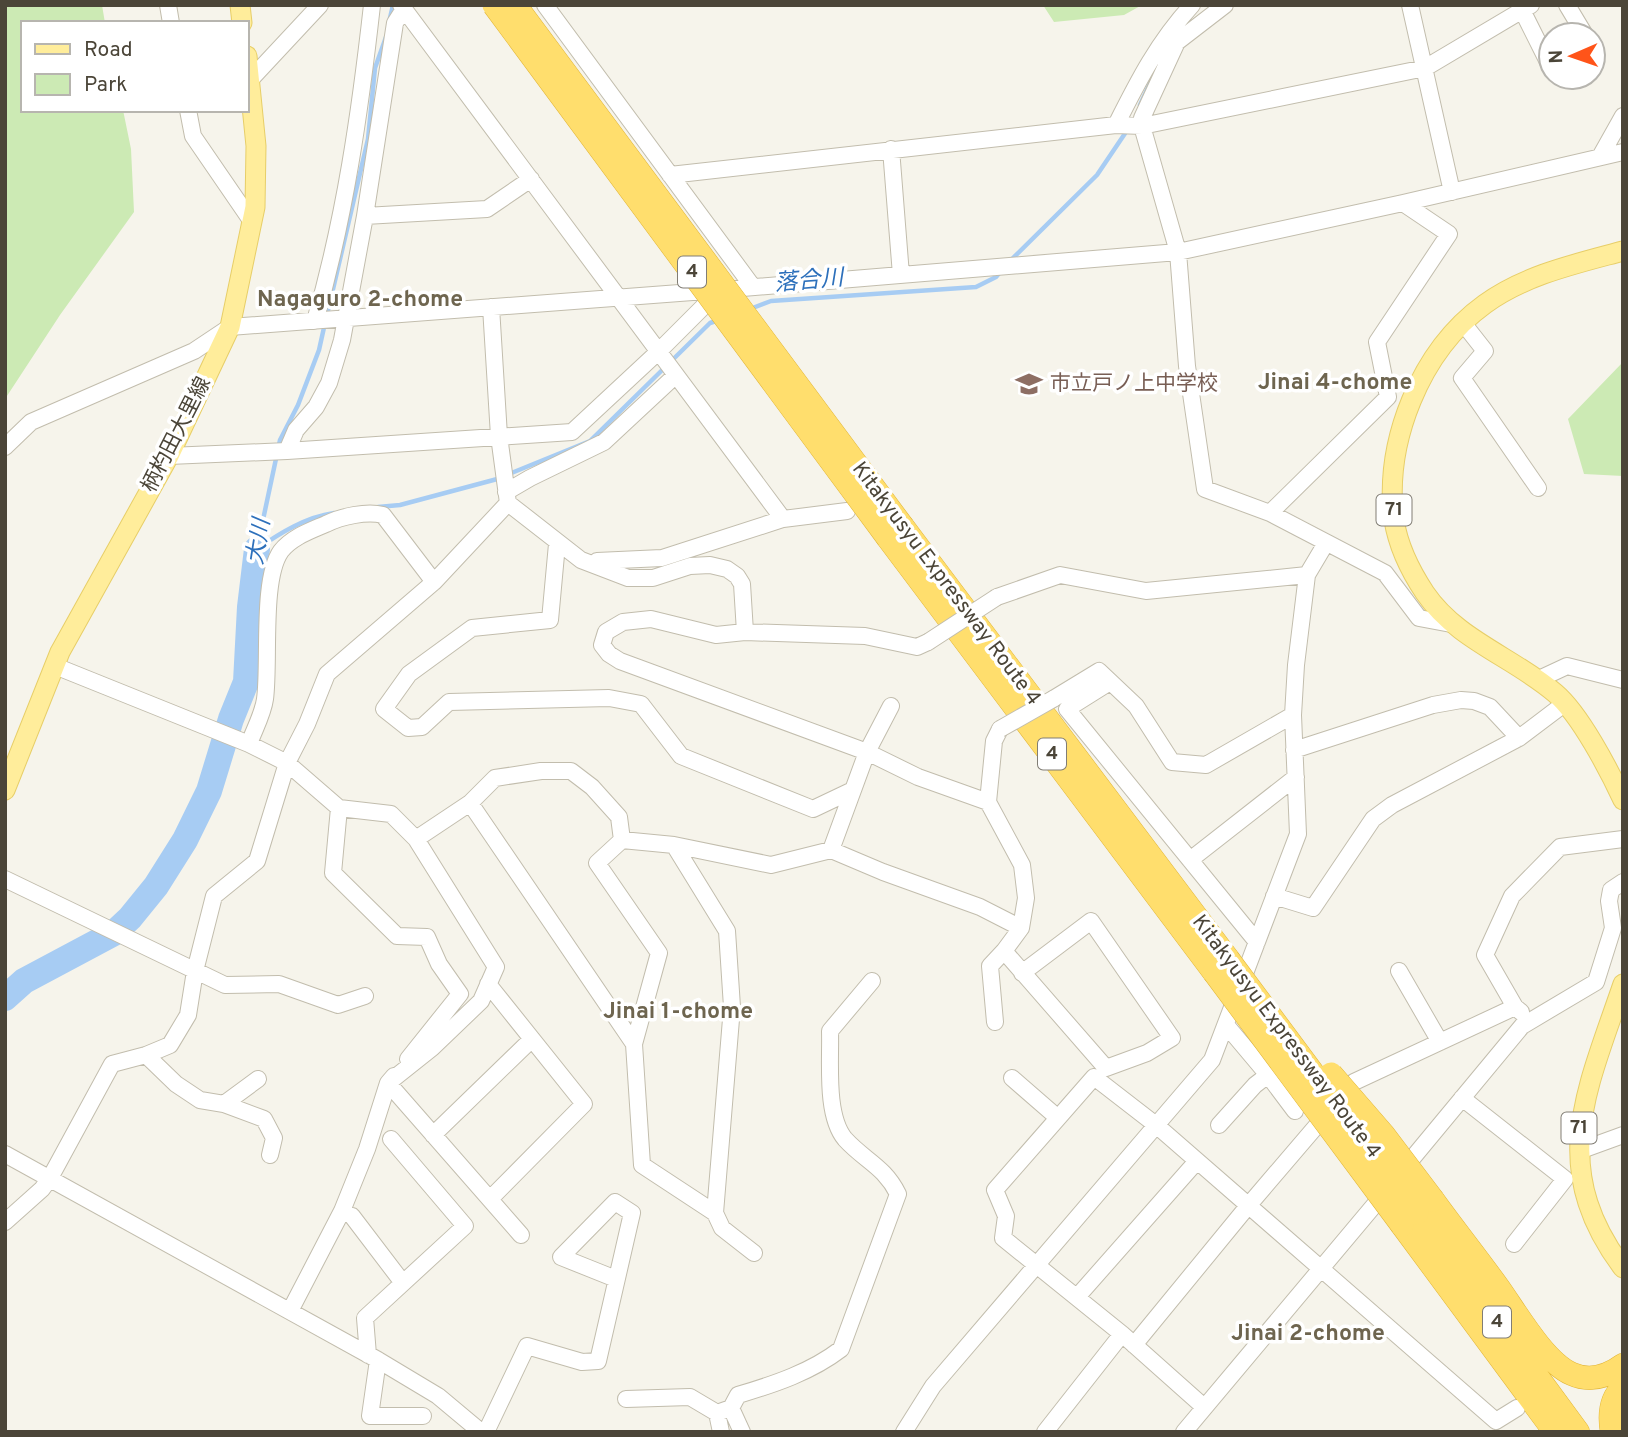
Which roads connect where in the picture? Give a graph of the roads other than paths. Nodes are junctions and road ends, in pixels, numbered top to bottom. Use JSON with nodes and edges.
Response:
{"nodes":[{"id":1,"x":320,"y":5,"type":"edge"},
{"id":2,"x":372,"y":5,"type":"edge"},
{"id":3,"x":494,"y":5,"type":"edge"},
{"id":4,"x":515,"y":5,"type":"edge"},
{"id":5,"x":545,"y":5,"type":"edge"},
{"id":6,"x":1192,"y":5,"type":"edge"},
{"id":7,"x":1225,"y":5,"type":"edge"},
{"id":8,"x":1410,"y":5,"type":"edge"},
{"id":9,"x":1567,"y":5,"type":"edge"},
{"id":10,"x":402,"y":7,"type":"edge"},
{"id":11,"x":1526,"y":8,"type":"edge"},
{"id":12,"x":1577,"y":21,"type":"edge"},
{"id":13,"x":1537,"y":34,"type":"edge"},
{"id":14,"x":248,"y":64,"type":"edge"},
{"id":15,"x":1425,"y":68,"type":"junction"},
{"id":16,"x":250,"y":80,"type":"junction"},
{"id":17,"x":188,"y":112,"type":"edge"},
{"id":18,"x":1623,"y":116,"type":"edge"},
{"id":19,"x":1116,"y":125,"type":"junction"},
{"id":20,"x":1142,"y":126,"type":"junction"},
{"id":21,"x":891,"y":149,"type":"junction"},
{"id":22,"x":1623,"y":152,"type":"edge"},
{"id":23,"x":1600,"y":157,"type":"junction"},
{"id":24,"x":670,"y":175,"type":"junction"},
{"id":25,"x":531,"y":179,"type":"junction"},
{"id":26,"x":1452,"y":192,"type":"junction"},
{"id":27,"x":1403,"y":203,"type":"junction"},
{"id":28,"x":365,"y":216,"type":"junction"},
{"id":29,"x":252,"y":222,"type":"junction"},
{"id":30,"x":1623,"y":251,"type":"edge"},
{"id":31,"x":1178,"y":252,"type":"junction"},
{"id":32,"x":901,"y":275,"type":"junction"},
{"id":33,"x":754,"y":287,"type":"junction"},
{"id":34,"x":719,"y":290,"type":"junction"},
{"id":35,"x":617,"y":297,"type":"junction"},
{"id":36,"x":491,"y":307,"type":"junction"},
{"id":37,"x":343,"y":319,"type":"junction"},
{"id":38,"x":317,"y":321,"type":"junction"},
{"id":39,"x":1462,"y":323,"type":"junction"},
{"id":40,"x":230,"y":327,"type":"junction"},
{"id":41,"x":658,"y":352,"type":"junction"},
{"id":42,"x":676,"y":375,"type":"junction"},
{"id":43,"x":499,"y":436,"type":"junction"},
{"id":44,"x":5,"y":447,"type":"edge"},
{"id":45,"x":287,"y":451,"type":"junction"},
{"id":46,"x":169,"y":456,"type":"junction"},
{"id":47,"x":1538,"y":488,"type":"dead end"},
{"id":48,"x":507,"y":497,"type":"junction"},
{"id":49,"x":847,"y":511,"type":"dead end"},
{"id":50,"x":1270,"y":513,"type":"junction"},
{"id":51,"x":782,"y":519,"type":"junction"},
{"id":52,"x":896,"y":533,"type":"junction"},
{"id":53,"x":1325,"y":543,"type":"junction"},
{"id":54,"x":557,"y":544,"type":"junction"},
{"id":55,"x":581,"y":560,"type":"junction"},
{"id":56,"x":1307,"y":575,"type":"junction"},
{"id":57,"x":434,"y":582,"type":"junction"},
{"id":58,"x":1451,"y":624,"type":"junction"},
{"id":59,"x":745,"y":632,"type":"junction"},
{"id":60,"x":55,"y":666,"type":"junction"},
{"id":61,"x":1537,"y":680,"type":"junction"},
{"id":62,"x":1623,"y":680,"type":"edge"},
{"id":63,"x":1110,"y":682,"type":"junction"},
{"id":64,"x":1564,"y":704,"type":"junction"},
{"id":65,"x":891,"y":706,"type":"dead end"},
{"id":66,"x":1293,"y":715,"type":"junction"},
{"id":67,"x":1519,"y":738,"type":"junction"},
{"id":68,"x":249,"y":744,"type":"junction"},
{"id":69,"x":1294,"y":750,"type":"junction"},
{"id":70,"x":867,"y":752,"type":"junction"},
{"id":71,"x":286,"y":763,"type":"junction"},
{"id":72,"x":1296,"y":777,"type":"junction"},
{"id":73,"x":5,"y":790,"type":"edge"},
{"id":74,"x":853,"y":790,"type":"junction"},
{"id":75,"x":1623,"y":800,"type":"edge"},
{"id":76,"x":988,"y":802,"type":"junction"},
{"id":77,"x":470,"y":803,"type":"junction"},
{"id":78,"x":339,"y":808,"type":"junction"},
{"id":79,"x":416,"y":839,"type":"junction"},
{"id":80,"x":1623,"y":839,"type":"edge"},
{"id":81,"x":622,"y":840,"type":"junction"},
{"id":82,"x":674,"y":845,"type":"junction"},
{"id":83,"x":831,"y":850,"type":"junction"},
{"id":84,"x":1190,"y":860,"type":"junction"},
{"id":85,"x":5,"y":879,"type":"edge"},
{"id":86,"x":1623,"y":882,"type":"edge"},
{"id":87,"x":1274,"y":896,"type":"junction"},
{"id":88,"x":1021,"y":928,"type":"junction"},
{"id":89,"x":1257,"y":942,"type":"junction"},
{"id":90,"x":1004,"y":951,"type":"junction"},
{"id":91,"x":1221,"y":966,"type":"junction"},
{"id":92,"x":195,"y":971,"type":"junction"},
{"id":93,"x":1399,"y":971,"type":"dead end"},
{"id":94,"x":1022,"y":974,"type":"junction"},
{"id":95,"x":872,"y":981,"type":"dead end"},
{"id":96,"x":488,"y":984,"type":"junction"},
{"id":97,"x":1623,"y":984,"type":"edge"},
{"id":98,"x":365,"y":996,"type":"dead end"},
{"id":99,"x":1515,"y":1007,"type":"junction"},
{"id":100,"x":1531,"y":1021,"type":"junction"},
{"id":101,"x":995,"y":1022,"type":"dead end"},
{"id":102,"x":1226,"y":1025,"type":"junction"},
{"id":103,"x":533,"y":1040,"type":"junction"},
{"id":104,"x":1440,"y":1042,"type":"junction"},
{"id":105,"x":634,"y":1044,"type":"junction"},
{"id":106,"x":146,"y":1055,"type":"junction"},
{"id":107,"x":1268,"y":1075,"type":"junction"},
{"id":108,"x":1012,"y":1078,"type":"dead end"},
{"id":109,"x":258,"y":1079,"type":"dead end"},
{"id":110,"x":388,"y":1083,"type":"junction"},
{"id":111,"x":1462,"y":1098,"type":"junction"},
{"id":112,"x":224,"y":1104,"type":"junction"},
{"id":113,"x":1295,"y":1111,"type":"dead end"},
{"id":114,"x":1058,"y":1118,"type":"junction"},
{"id":115,"x":1156,"y":1125,"type":"junction"},
{"id":116,"x":1219,"y":1125,"type":"dead end"},
{"id":117,"x":433,"y":1135,"type":"junction"},
{"id":118,"x":1623,"y":1135,"type":"edge"},
{"id":119,"x":391,"y":1139,"type":"dead end"},
{"id":120,"x":1579,"y":1151,"type":"junction"},
{"id":121,"x":5,"y":1154,"type":"edge"},
{"id":122,"x":270,"y":1155,"type":"dead end"},
{"id":123,"x":1197,"y":1161,"type":"junction"},
{"id":124,"x":50,"y":1178,"type":"junction"},
{"id":125,"x":490,"y":1199,"type":"junction"},
{"id":126,"x":1248,"y":1206,"type":"junction"},
{"id":127,"x":715,"y":1213,"type":"junction"},
{"id":128,"x":1417,"y":1213,"type":"junction"},
{"id":129,"x":352,"y":1216,"type":"dead end"},
{"id":130,"x":5,"y":1222,"type":"edge"},
{"id":131,"x":521,"y":1235,"type":"dead end"},
{"id":132,"x":1514,"y":1244,"type":"dead end"},
{"id":133,"x":754,"y":1253,"type":"dead end"},
{"id":134,"x":1036,"y":1263,"type":"junction"},
{"id":135,"x":1623,"y":1268,"type":"edge"},
{"id":136,"x":1321,"y":1270,"type":"junction"},
{"id":137,"x":617,"y":1279,"type":"junction"},
{"id":138,"x":402,"y":1283,"type":"junction"},
{"id":139,"x":1077,"y":1297,"type":"junction"},
{"id":140,"x":290,"y":1311,"type":"junction"},
{"id":141,"x":1128,"y":1340,"type":"junction"},
{"id":142,"x":373,"y":1358,"type":"junction"},
{"id":143,"x":1623,"y":1365,"type":"edge"},
{"id":144,"x":1623,"y":1387,"type":"edge"},
{"id":145,"x":626,"y":1399,"type":"dead end"},
{"id":146,"x":1204,"y":1407,"type":"junction"},
{"id":147,"x":1517,"y":1408,"type":"dead end"},
{"id":148,"x":724,"y":1411,"type":"junction"},
{"id":149,"x":423,"y":1416,"type":"dead end"},
{"id":150,"x":483,"y":1432,"type":"edge"},
{"id":151,"x":721,"y":1432,"type":"edge"},
{"id":152,"x":742,"y":1432,"type":"edge"},
{"id":153,"x":904,"y":1432,"type":"edge"},
{"id":154,"x":1045,"y":1432,"type":"edge"},
{"id":155,"x":1184,"y":1432,"type":"edge"},
{"id":156,"x":1555,"y":1432,"type":"edge"},
{"id":157,"x":1578,"y":1432,"type":"edge"},
{"id":158,"x":1612,"y":1432,"type":"edge"}],
"edges":[{"from":1,"to":16,"type":"street"},
{"from":2,"to":38,"type":"street"},
{"from":3,"to":52,"type":"highway","name":"Kitakyusyu Expressway Route 4","number":"4","bridge":true},
{"from":4,"to":52,"type":"highway","name":"Kitakyusyu Expressway Route 4","number":"4","bridge":true},
{"from":5,"to":24,"type":"street"},
{"from":6,"to":19,"type":"street"},
{"from":7,"to":20,"type":"street"},
{"from":8,"to":15,"type":"street"},
{"from":9,"to":12,"type":"street"},
{"from":10,"to":25,"type":"street"},
{"from":10,"to":28,"type":"street"},
{"from":11,"to":13,"type":"street"},
{"from":11,"to":15,"type":"street"},
{"from":14,"to":16,"type":"main road","name":"柄杓田大里線"},
{"from":15,"to":20,"type":"street"},
{"from":15,"to":26,"type":"street"},
{"from":16,"to":29,"type":"main road","name":"柄杓田大里線"},
{"from":17,"to":29,"type":"street"},
{"from":18,"to":23,"type":"street"},
{"from":19,"to":20,"type":"street"},
{"from":19,"to":21,"type":"street"},
{"from":20,"to":31,"type":"street"},
{"from":21,"to":24,"type":"street"},
{"from":21,"to":32,"type":"street"},
{"from":22,"to":23,"type":"street"},
{"from":23,"to":26,"type":"street"},
{"from":24,"to":33,"type":"street"},
{"from":25,"to":28,"type":"street"},
{"from":25,"to":35,"type":"street"},
{"from":26,"to":27,"type":"street"},
{"from":27,"to":31,"type":"street"},
{"from":27,"to":50,"type":"street"},
{"from":28,"to":37,"type":"street"},
{"from":29,"to":40,"type":"main road","name":"柄杓田大里線"},
{"from":30,"to":39,"type":"main road","number":"71"},
{"from":31,"to":32,"type":"street"},
{"from":31,"to":50,"type":"street"},
{"from":32,"to":33,"type":"street"},
{"from":33,"to":34,"type":"street"},
{"from":34,"to":35,"type":"street"},
{"from":34,"to":41,"type":"street"},
{"from":35,"to":36,"type":"street"},
{"from":35,"to":41,"type":"street"},
{"from":36,"to":37,"type":"street"},
{"from":36,"to":43,"type":"street"},
{"from":37,"to":38,"type":"street"},
{"from":37,"to":45,"type":"street"},
{"from":38,"to":40,"type":"street"},
{"from":39,"to":47,"type":"street"},
{"from":39,"to":58,"type":"main road","number":"71"},
{"from":40,"to":44,"type":"street"},
{"from":40,"to":46,"type":"main road","name":"柄杓田大里線"},
{"from":41,"to":42,"type":"street"},
{"from":41,"to":43,"type":"street"},
{"from":42,"to":48,"type":"street"},
{"from":42,"to":51,"type":"street"},
{"from":43,"to":45,"type":"street"},
{"from":43,"to":48,"type":"street"},
{"from":45,"to":46,"type":"street"},
{"from":46,"to":60,"type":"main road","name":"柄杓田大里線"},
{"from":48,"to":54,"type":"street"},
{"from":48,"to":57,"type":"street"},
{"from":49,"to":51,"type":"street"},
{"from":50,"to":53,"type":"street"},
{"from":51,"to":55,"type":"street"},
{"from":52,"to":91,"type":"highway","name":"Kitakyusyu Expressway Route 4","number":"4"},
{"from":53,"to":56,"type":"street"},
{"from":53,"to":58,"type":"street"},
{"from":54,"to":55,"type":"street"},
{"from":54,"to":74,"type":"street"},
{"from":55,"to":59,"type":"street"},
{"from":56,"to":59,"type":"street","bridge":true},
{"from":56,"to":66,"type":"street"},
{"from":57,"to":68,"type":"street"},
{"from":57,"to":71,"type":"street"},
{"from":58,"to":61,"type":"main road","number":"71"},
{"from":59,"to":70,"type":"street"},
{"from":60,"to":68,"type":"street"},
{"from":60,"to":73,"type":"main road","name":"柄杓田大里線"},
{"from":61,"to":62,"type":"street"},
{"from":61,"to":64,"type":"main road","number":"71"},
{"from":63,"to":66,"type":"street"},
{"from":63,"to":76,"type":"street","bridge":true},
{"from":63,"to":84,"type":"street"},
{"from":64,"to":67,"type":"street"},
{"from":64,"to":75,"type":"main road","number":"71"},
{"from":65,"to":70,"type":"street"},
{"from":66,"to":69,"type":"street"},
{"from":67,"to":69,"type":"street"},
{"from":67,"to":87,"type":"street"},
{"from":68,"to":71,"type":"street"},
{"from":69,"to":72,"type":"street"},
{"from":70,"to":74,"type":"street"},
{"from":70,"to":76,"type":"street"},
{"from":71,"to":78,"type":"street"},
{"from":71,"to":92,"type":"street"},
{"from":72,"to":84,"type":"street"},
{"from":72,"to":87,"type":"street"},
{"from":74,"to":83,"type":"street"},
{"from":76,"to":88,"type":"street"},
{"from":77,"to":79,"type":"street"},
{"from":77,"to":81,"type":"street"},
{"from":77,"to":105,"type":"street"},
{"from":78,"to":79,"type":"street"},
{"from":78,"to":110,"type":"street"},
{"from":79,"to":96,"type":"street"},
{"from":80,"to":99,"type":"street"},
{"from":81,"to":82,"type":"street"},
{"from":81,"to":105,"type":"street"},
{"from":82,"to":83,"type":"street"},
{"from":82,"to":127,"type":"street"},
{"from":83,"to":88,"type":"street"},
{"from":84,"to":89,"type":"street"},
{"from":85,"to":92,"type":"street"},
{"from":86,"to":100,"type":"street"},
{"from":87,"to":89,"type":"street"},
{"from":88,"to":90,"type":"street"},
{"from":89,"to":102,"type":"street"},
{"from":90,"to":94,"type":"street"},
{"from":90,"to":101,"type":"street"},
{"from":91,"to":128,"type":"highway","name":"Kitakyusyu Expressway Route 4","number":"4","bridge":true},
{"from":91,"to":128,"type":"highway","name":"Kitakyusyu Expressway Route 4","number":"4","bridge":true},
{"from":92,"to":98,"type":"street"},
{"from":92,"to":106,"type":"street"},
{"from":93,"to":104,"type":"street"},
{"from":94,"to":94,"type":"street"},
{"from":95,"to":148,"type":"street"},
{"from":96,"to":103,"type":"street"},
{"from":96,"to":110,"type":"street"},
{"from":97,"to":120,"type":"main road","number":"71"},
{"from":99,"to":100,"type":"street"},
{"from":99,"to":104,"type":"street"},
{"from":100,"to":111,"type":"street"},
{"from":102,"to":107,"type":"street"},
{"from":102,"to":115,"type":"street"},
{"from":103,"to":117,"type":"street"},
{"from":103,"to":125,"type":"street"},
{"from":104,"to":126,"type":"street"},
{"from":105,"to":127,"type":"street"},
{"from":106,"to":112,"type":"street"},
{"from":106,"to":124,"type":"street"},
{"from":107,"to":113,"type":"street"},
{"from":107,"to":116,"type":"street"},
{"from":108,"to":114,"type":"street"},
{"from":109,"to":112,"type":"street"},
{"from":110,"to":117,"type":"street"},
{"from":110,"to":140,"type":"street"},
{"from":111,"to":132,"type":"street"},
{"from":111,"to":136,"type":"street"},
{"from":112,"to":122,"type":"street"},
{"from":114,"to":115,"type":"street"},
{"from":114,"to":134,"type":"street"},
{"from":115,"to":123,"type":"street"},
{"from":115,"to":134,"type":"street"},
{"from":117,"to":125,"type":"street"},
{"from":118,"to":120,"type":"street"},
{"from":119,"to":138,"type":"street"},
{"from":120,"to":135,"type":"main road","number":"71"},
{"from":121,"to":124,"type":"street"},
{"from":123,"to":126,"type":"street"},
{"from":123,"to":139,"type":"street"},
{"from":124,"to":130,"type":"street"},
{"from":124,"to":140,"type":"street"},
{"from":125,"to":131,"type":"street"},
{"from":126,"to":136,"type":"street"},
{"from":126,"to":141,"type":"street"},
{"from":127,"to":133,"type":"street"},
{"from":128,"to":143,"type":"highway"},
{"from":128,"to":156,"type":"highway","name":"Kitakyusyu Expressway Route 4","number":"4"},
{"from":128,"to":157,"type":"highway","name":"Kitakyusyu Expressway Route 4","number":"4"},
{"from":129,"to":138,"type":"street"},
{"from":134,"to":139,"type":"street"},
{"from":134,"to":153,"type":"street"},
{"from":136,"to":146,"type":"street"},
{"from":136,"to":147,"type":"street"},
{"from":137,"to":137,"type":"street"},
{"from":137,"to":150,"type":"street"},
{"from":138,"to":142,"type":"street"},
{"from":139,"to":141,"type":"street"},
{"from":140,"to":142,"type":"street"},
{"from":141,"to":146,"type":"street"},
{"from":141,"to":154,"type":"street"},
{"from":142,"to":149,"type":"street"},
{"from":142,"to":150,"type":"street"},
{"from":144,"to":158,"type":"highway"},
{"from":145,"to":148,"type":"street"},
{"from":146,"to":155,"type":"street"},
{"from":148,"to":151,"type":"street"},
{"from":148,"to":152,"type":"street"}]}
